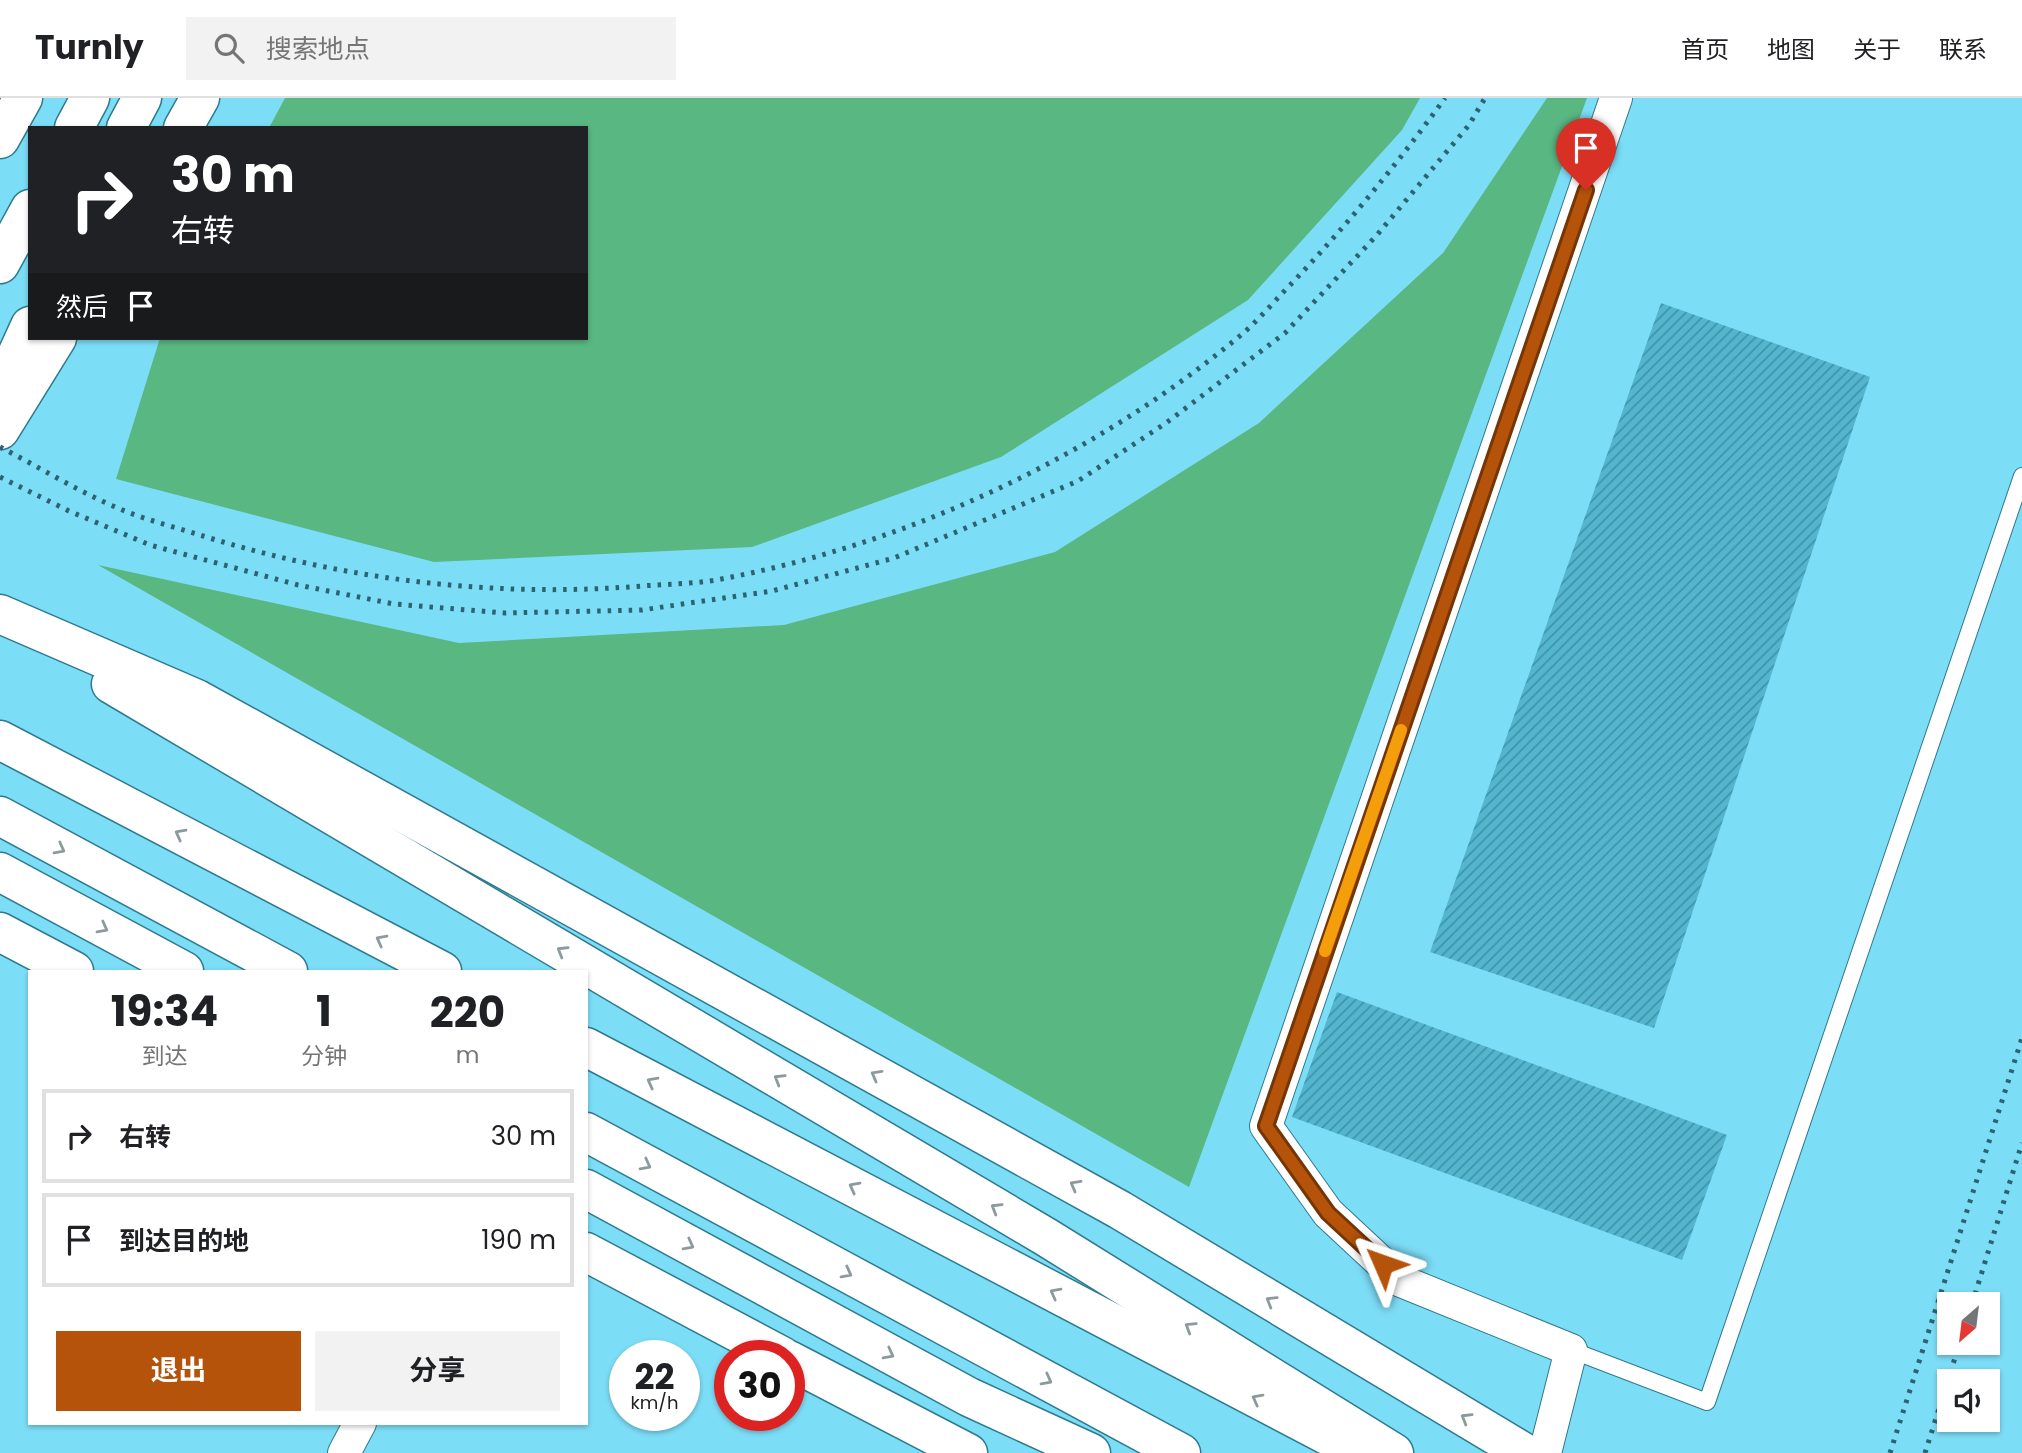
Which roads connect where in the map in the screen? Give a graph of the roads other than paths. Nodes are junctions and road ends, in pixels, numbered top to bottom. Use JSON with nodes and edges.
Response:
{"nodes":[{"id":1,"x":23,"y":98,"type":"edge"},
{"id":2,"x":90,"y":98,"type":"edge"},
{"id":3,"x":142,"y":98,"type":"edge"},
{"id":4,"x":200,"y":98,"type":"edge"},
{"id":5,"x":1616,"y":98,"type":"edge"},
{"id":6,"x":75,"y":126,"type":"edge"},
{"id":7,"x":127,"y":126,"type":"edge"},
{"id":8,"x":184,"y":126,"type":"edge"},
{"id":9,"x":0,"y":139,"type":"edge"},
{"id":10,"x":28,"y":213,"type":"edge"},
{"id":11,"x":0,"y":264,"type":"edge"},
{"id":12,"x":28,"y":330,"type":"edge"},
{"id":13,"x":56,"y":340,"type":"edge"},
{"id":14,"x":0,"y":392,"type":"edge"},
{"id":15,"x":0,"y":430,"type":"edge"},
{"id":16,"x":2022,"y":476,"type":"edge"},
{"id":17,"x":0,"y":616,"type":"edge"},
{"id":18,"x":0,"y":740,"type":"edge"},
{"id":19,"x":0,"y":816,"type":"edge"},
{"id":20,"x":0,"y":872,"type":"edge"},
{"id":21,"x":0,"y":932,"type":"edge"},
{"id":22,"x":72,"y":970,"type":"edge"},
{"id":23,"x":182,"y":970,"type":"edge"},
{"id":24,"x":286,"y":970,"type":"edge"},
{"id":25,"x":440,"y":970,"type":"edge"},
{"id":26,"x":588,"y":1048,"type":"edge"},
{"id":27,"x":588,"y":1133,"type":"edge"},
{"id":28,"x":588,"y":1190,"type":"edge"},
{"id":29,"x":588,"y":1253,"type":"edge"},
{"id":30,"x":752,"y":1340,"type":"edge"},
{"id":31,"x":1571,"y":1350,"type":"junction"},
{"id":32,"x":805,"y":1368,"type":"edge"},
{"id":33,"x":359,"y":1425,"type":"edge"},
{"id":34,"x":373,"y":1425,"type":"edge"},
{"id":35,"x":344,"y":1453,"type":"edge"},
{"id":36,"x":358,"y":1453,"type":"edge"},
{"id":37,"x":968,"y":1453,"type":"edge"},
{"id":38,"x":1091,"y":1453,"type":"edge"},
{"id":39,"x":1181,"y":1453,"type":"edge"},
{"id":40,"x":1361,"y":1453,"type":"edge"},
{"id":41,"x":1394,"y":1453,"type":"edge"},
{"id":42,"x":1525,"y":1453,"type":"edge"},
{"id":43,"x":1545,"y":1453,"type":"edge"}],
"edges":[{"from":1,"to":9,"type":"main road"},
{"from":2,"to":6,"type":"main road"},
{"from":3,"to":7,"type":"main road"},
{"from":4,"to":8,"type":"main road"},
{"from":5,"to":31,"type":"street"},
{"from":10,"to":11,"type":"main road"},
{"from":12,"to":14,"type":"main road"},
{"from":13,"to":15,"type":"main road"},
{"from":16,"to":31,"type":"lane"},
{"from":41,"to":17,"type":"main road","one_way":true},
{"from":42,"to":17,"type":"main road","one_way":true},
{"from":25,"to":18,"type":"main road","one_way":true},
{"from":19,"to":24,"type":"main road","one_way":true},
{"from":20,"to":23,"type":"main road","one_way":true},
{"from":21,"to":22,"type":"main road"},
{"from":40,"to":26,"type":"main road","one_way":true},
{"from":27,"to":39,"type":"main road","one_way":true},
{"from":28,"to":38,"type":"main road","one_way":true},
{"from":29,"to":30,"type":"main road"},
{"from":31,"to":43,"type":"street"},
{"from":32,"to":37,"type":"main road"},
{"from":33,"to":35,"type":"street"},
{"from":34,"to":36,"type":"street"}]}
